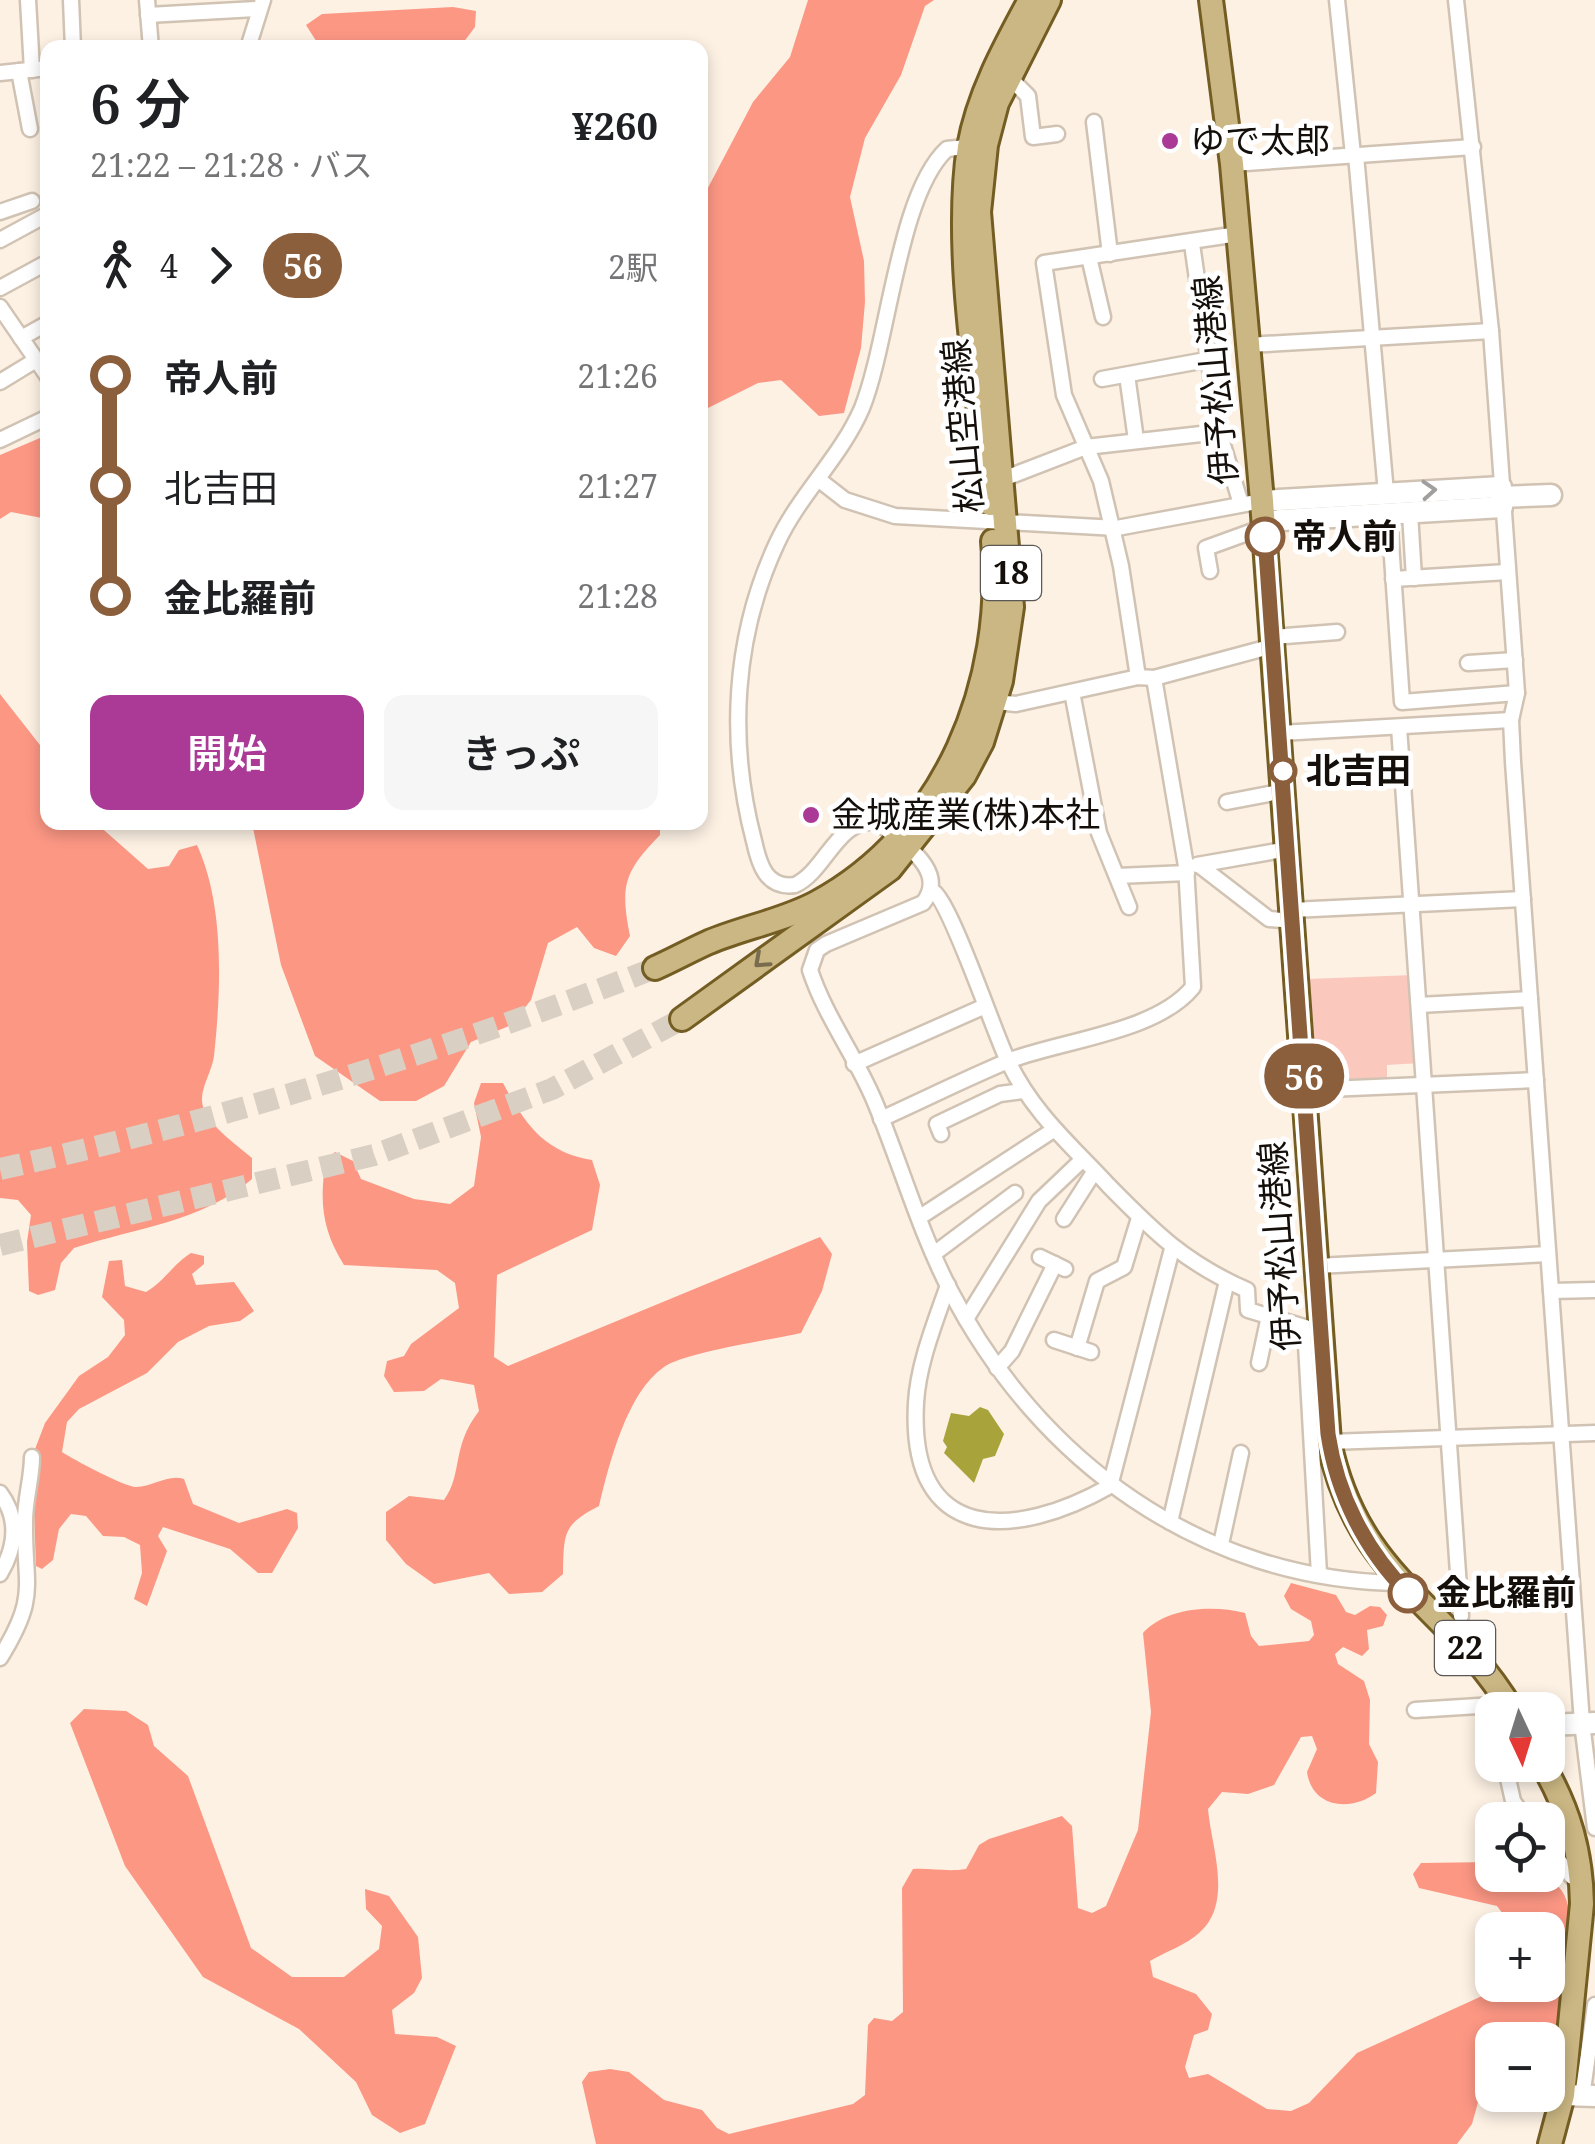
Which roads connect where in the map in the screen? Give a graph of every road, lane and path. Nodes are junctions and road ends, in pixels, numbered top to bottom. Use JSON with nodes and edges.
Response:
{"nodes":[{"id":1,"x":28,"y":0,"type":"edge"},
{"id":2,"x":70,"y":0,"type":"edge"},
{"id":3,"x":1030,"y":0,"type":"edge"},
{"id":4,"x":1049,"y":0,"type":"edge"},
{"id":5,"x":1211,"y":0,"type":"edge"},
{"id":6,"x":1337,"y":0,"type":"edge"},
{"id":7,"x":1456,"y":0,"type":"edge"},
{"id":8,"x":260,"y":4,"type":"edge"},
{"id":9,"x":148,"y":7,"type":"edge"},
{"id":10,"x":72,"y":40,"type":"edge"},
{"id":11,"x":150,"y":40,"type":"edge"},
{"id":12,"x":250,"y":40,"type":"edge"},
{"id":13,"x":33,"y":70,"type":"edge"},
{"id":14,"x":0,"y":73,"type":"edge"},
{"id":15,"x":1008,"y":77,"type":"junction"},
{"id":16,"x":1094,"y":122,"type":"dead end"},
{"id":17,"x":30,"y":129,"type":"dead end"},
{"id":18,"x":1057,"y":134,"type":"dead end"},
{"id":19,"x":977,"y":146,"type":"junction"},
{"id":20,"x":1473,"y":146,"type":"junction"},
{"id":21,"x":1355,"y":155,"type":"junction"},
{"id":22,"x":1232,"y":164,"type":"junction"},
{"id":23,"x":32,"y":201,"type":"dead end"},
{"id":24,"x":0,"y":212,"type":"edge"},
{"id":25,"x":40,"y":218,"type":"edge"},
{"id":26,"x":1238,"y":234,"type":"junction"},
{"id":27,"x":0,"y":240,"type":"edge"},
{"id":28,"x":1192,"y":244,"type":"junction"},
{"id":29,"x":1110,"y":254,"type":"junction"},
{"id":30,"x":1088,"y":257,"type":"junction"},
{"id":31,"x":40,"y":266,"type":"edge"},
{"id":32,"x":0,"y":288,"type":"edge"},
{"id":33,"x":0,"y":307,"type":"edge"},
{"id":34,"x":1103,"y":317,"type":"dead end"},
{"id":35,"x":40,"y":327,"type":"edge"},
{"id":36,"x":1491,"y":331,"type":"junction"},
{"id":37,"x":21,"y":338,"type":"junction"},
{"id":38,"x":1373,"y":338,"type":"junction"},
{"id":39,"x":1248,"y":345,"type":"junction"},
{"id":40,"x":36,"y":360,"type":"junction"},
{"id":41,"x":1206,"y":360,"type":"junction"},
{"id":42,"x":40,"y":366,"type":"edge"},
{"id":43,"x":1128,"y":375,"type":"junction"},
{"id":44,"x":1102,"y":379,"type":"dead end"},
{"id":45,"x":0,"y":382,"type":"edge"},
{"id":46,"x":40,"y":421,"type":"edge"},
{"id":47,"x":1219,"y":432,"type":"junction"},
{"id":48,"x":0,"y":440,"type":"edge"},
{"id":49,"x":1136,"y":440,"type":"junction"},
{"id":50,"x":1086,"y":447,"type":"junction"},
{"id":51,"x":1003,"y":479,"type":"junction"},
{"id":52,"x":818,"y":480,"type":"junction"},
{"id":53,"x":1551,"y":495,"type":"dead end"},
{"id":54,"x":1501,"y":497,"type":"junction"},
{"id":55,"x":1395,"y":506,"type":"junction"},
{"id":56,"x":1258,"y":513,"type":"junction"},
{"id":57,"x":999,"y":520,"type":"junction"},
{"id":58,"x":1112,"y":527,"type":"junction"},
{"id":59,"x":1210,"y":571,"type":"dead end"},
{"id":60,"x":1508,"y":572,"type":"junction"},
{"id":61,"x":1414,"y":578,"type":"junction"},
{"id":62,"x":1393,"y":580,"type":"junction"},
{"id":63,"x":1337,"y":632,"type":"dead end"},
{"id":64,"x":1273,"y":642,"type":"junction"},
{"id":65,"x":1515,"y":660,"type":"junction"},
{"id":66,"x":1468,"y":663,"type":"dead end"},
{"id":67,"x":1146,"y":678,"type":"junction"},
{"id":68,"x":1072,"y":692,"type":"junction"},
{"id":69,"x":1517,"y":693,"type":"junction"},
{"id":70,"x":995,"y":702,"type":"junction"},
{"id":71,"x":1511,"y":720,"type":"junction"},
{"id":72,"x":1399,"y":726,"type":"junction"},
{"id":73,"x":1280,"y":734,"type":"junction"},
{"id":74,"x":1284,"y":792,"type":"junction"},
{"id":75,"x":1227,"y":802,"type":"dead end"},
{"id":76,"x":903,"y":844,"type":"junction"},
{"id":77,"x":1288,"y":849,"type":"junction"},
{"id":78,"x":1190,"y":868,"type":"junction"},
{"id":79,"x":1117,"y":876,"type":"junction"},
{"id":80,"x":931,"y":890,"type":"junction"},
{"id":81,"x":1523,"y":899,"type":"junction"},
{"id":82,"x":1412,"y":904,"type":"junction"},
{"id":83,"x":1129,"y":907,"type":"dead end"},
{"id":84,"x":1293,"y":916,"type":"junction"},
{"id":85,"x":654,"y":968,"type":"tunnel mouth"},
{"id":86,"x":1530,"y":999,"type":"junction"},
{"id":87,"x":1419,"y":1005,"type":"junction"},
{"id":88,"x":983,"y":1007,"type":"junction"},
{"id":89,"x":682,"y":1018,"type":"tunnel mouth"},
{"id":90,"x":1008,"y":1062,"type":"junction"},
{"id":91,"x":854,"y":1064,"type":"junction"},
{"id":92,"x":1536,"y":1080,"type":"junction"},
{"id":93,"x":1425,"y":1084,"type":"junction"},
{"id":94,"x":1305,"y":1090,"type":"junction"},
{"id":95,"x":1023,"y":1091,"type":"junction"},
{"id":96,"x":881,"y":1119,"type":"junction"},
{"id":97,"x":1052,"y":1131,"type":"junction"},
{"id":98,"x":942,"y":1134,"type":"dead end"},
{"id":99,"x":1081,"y":1161,"type":"junction"},
{"id":100,"x":1094,"y":1172,"type":"junction"},
{"id":101,"x":1015,"y":1193,"type":"dead end"},
{"id":102,"x":920,"y":1217,"type":"junction"},
{"id":103,"x":1140,"y":1218,"type":"junction"},
{"id":104,"x":1064,"y":1219,"type":"dead end"},
{"id":105,"x":1172,"y":1249,"type":"junction"},
{"id":106,"x":935,"y":1253,"type":"junction"},
{"id":107,"x":1548,"y":1254,"type":"junction"},
{"id":108,"x":1040,"y":1256,"type":"dead end"},
{"id":109,"x":1437,"y":1260,"type":"junction"},
{"id":110,"x":1316,"y":1266,"type":"junction"},
{"id":111,"x":1226,"y":1281,"type":"junction"},
{"id":112,"x":948,"y":1285,"type":"junction"},
{"id":113,"x":1595,"y":1290,"type":"edge"},
{"id":114,"x":1551,"y":1291,"type":"junction"},
{"id":115,"x":1270,"y":1316,"type":"junction"},
{"id":116,"x":966,"y":1319,"type":"junction"},
{"id":117,"x":1313,"y":1330,"type":"junction"},
{"id":118,"x":1054,"y":1340,"type":"dead end"},
{"id":119,"x":1258,"y":1363,"type":"dead end"},
{"id":120,"x":997,"y":1368,"type":"junction"},
{"id":121,"x":1595,"y":1433,"type":"edge"},
{"id":122,"x":1562,"y":1434,"type":"junction"},
{"id":123,"x":1449,"y":1438,"type":"junction"},
{"id":124,"x":1240,"y":1453,"type":"dead end"},
{"id":125,"x":1325,"y":1456,"type":"junction"},
{"id":126,"x":32,"y":1457,"type":"dead end"},
{"id":127,"x":1110,"y":1486,"type":"junction"},
{"id":128,"x":0,"y":1492,"type":"edge"},
{"id":129,"x":1170,"y":1522,"type":"junction"},
{"id":130,"x":1221,"y":1544,"type":"junction"},
{"id":131,"x":0,"y":1574,"type":"edge"},
{"id":132,"x":1318,"y":1574,"type":"junction"},
{"id":133,"x":1398,"y":1583,"type":"junction"},
{"id":134,"x":1461,"y":1616,"type":"dead end"},
{"id":135,"x":0,"y":1658,"type":"edge"},
{"id":136,"x":1494,"y":1692,"type":"edge"},
{"id":137,"x":1475,"y":1707,"type":"edge"},
{"id":138,"x":1415,"y":1710,"type":"dead end"},
{"id":139,"x":1588,"y":1723,"type":"edge"},
{"id":140,"x":1552,"y":1782,"type":"edge"},
{"id":141,"x":1595,"y":1828,"type":"edge"},
{"id":142,"x":1565,"y":1868,"type":"edge"},
{"id":143,"x":1582,"y":1879,"type":"junction"},
{"id":144,"x":1595,"y":2004,"type":"edge"},
{"id":145,"x":1580,"y":2096,"type":"edge"},
{"id":146,"x":1550,"y":2144,"type":"edge"},
{"id":147,"x":1564,"y":2144,"type":"edge"}],
"edges":[{"from":1,"to":13,"type":"street"},
{"from":2,"to":10,"type":"street"},
{"from":3,"to":19,"type":"main road","name":"松山空港線","number":"18"},
{"from":4,"to":15,"type":"main road","name":"松山空港線","number":"18"},
{"from":5,"to":22,"type":"main road","name":"伊予松山港線","number":"22"},
{"from":6,"to":21,"type":"street"},
{"from":7,"to":20,"type":"street"},
{"from":8,"to":9,"type":"street"},
{"from":8,"to":12,"type":"street"},
{"from":9,"to":11,"type":"street"},
{"from":13,"to":14,"type":"street"},
{"from":13,"to":17,"type":"street"},
{"from":15,"to":18,"type":"street"},
{"from":15,"to":19,"type":"main road","name":"松山空港線","number":"18"},
{"from":16,"to":29,"type":"street"},
{"from":19,"to":51,"type":"main road","name":"松山空港線","number":"18"},
{"from":19,"to":52,"type":"street"},
{"from":19,"to":57,"type":"main road","name":"松山空港線","number":"18"},
{"from":20,"to":21,"type":"street"},
{"from":20,"to":36,"type":"street"},
{"from":21,"to":22,"type":"street"},
{"from":21,"to":38,"type":"street"},
{"from":22,"to":26,"type":"main road","name":"伊予松山港線","number":"22"},
{"from":23,"to":24,"type":"street"},
{"from":25,"to":27,"type":"street"},
{"from":26,"to":28,"type":"street"},
{"from":26,"to":39,"type":"main road","name":"伊予松山港線","number":"22"},
{"from":28,"to":29,"type":"street"},
{"from":28,"to":41,"type":"street"},
{"from":29,"to":30,"type":"street"},
{"from":30,"to":34,"type":"street"},
{"from":30,"to":50,"type":"street"},
{"from":31,"to":32,"type":"street"},
{"from":33,"to":37,"type":"street"},
{"from":35,"to":37,"type":"street"},
{"from":36,"to":38,"type":"street"},
{"from":36,"to":54,"type":"street"},
{"from":37,"to":40,"type":"street"},
{"from":38,"to":39,"type":"street"},
{"from":38,"to":55,"type":"street"},
{"from":39,"to":56,"type":"main road","name":"伊予松山港線","number":"22"},
{"from":40,"to":42,"type":"street"},
{"from":40,"to":45,"type":"street"},
{"from":41,"to":43,"type":"street"},
{"from":41,"to":47,"type":"street"},
{"from":43,"to":44,"type":"street"},
{"from":43,"to":49,"type":"street"},
{"from":46,"to":48,"type":"street"},
{"from":47,"to":49,"type":"street"},
{"from":47,"to":56,"type":"street"},
{"from":49,"to":50,"type":"street"},
{"from":50,"to":51,"type":"street"},
{"from":50,"to":58,"type":"street"},
{"from":51,"to":57,"type":"main road","name":"松山空港線","number":"18"},
{"from":52,"to":57,"type":"street"},
{"from":52,"to":76,"type":"street"},
{"from":53,"to":54,"type":"street"},
{"from":55,"to":54,"type":"street","one_way":true},
{"from":54,"to":55,"type":"street"},
{"from":54,"to":60,"type":"street"},
{"from":55,"to":56,"type":"street"},
{"from":55,"to":61,"type":"street"},
{"from":55,"to":62,"type":"street"},
{"from":56,"to":58,"type":"street"},
{"from":56,"to":59,"type":"street"},
{"from":56,"to":64,"type":"main road","name":"伊予松山港線","number":"22"},
{"from":57,"to":58,"type":"street"},
{"from":57,"to":70,"type":"main road","name":"松山空港線","number":"18"},
{"from":57,"to":76,"type":"main road","name":"松山空港線","number":"18"},
{"from":58,"to":67,"type":"street"},
{"from":60,"to":61,"type":"street"},
{"from":60,"to":65,"type":"street"},
{"from":61,"to":62,"type":"street"},
{"from":62,"to":69,"type":"street"},
{"from":63,"to":64,"type":"street"},
{"from":64,"to":67,"type":"street"},
{"from":64,"to":73,"type":"main road","name":"伊予松山港線","number":"22"},
{"from":65,"to":66,"type":"street"},
{"from":65,"to":69,"type":"street"},
{"from":67,"to":68,"type":"street"},
{"from":67,"to":78,"type":"street"},
{"from":68,"to":70,"type":"street"},
{"from":68,"to":79,"type":"street"},
{"from":69,"to":71,"type":"street"},
{"from":70,"to":76,"type":"main road","name":"松山空港線","number":"18"},
{"from":71,"to":72,"type":"street"},
{"from":71,"to":81,"type":"street"},
{"from":72,"to":73,"type":"street"},
{"from":72,"to":82,"type":"street"},
{"from":73,"to":74,"type":"main road","name":"伊予松山港線","number":"22"},
{"from":74,"to":75,"type":"street"},
{"from":74,"to":77,"type":"main road","name":"伊予松山港線","number":"22"},
{"from":76,"to":80,"type":"street"},
{"from":76,"to":85,"type":"main road","name":"松山空港線","number":"18"},
{"from":76,"to":89,"type":"main road","name":"松山空港線","number":"18","one_way":true},
{"from":77,"to":78,"type":"street"},
{"from":77,"to":84,"type":"main road","name":"伊予松山港線","number":"22"},
{"from":78,"to":79,"type":"street"},
{"from":78,"to":84,"type":"street"},
{"from":78,"to":90,"type":"street"},
{"from":79,"to":83,"type":"street"},
{"from":80,"to":88,"type":"street"},
{"from":80,"to":91,"type":"street"},
{"from":81,"to":82,"type":"street"},
{"from":81,"to":86,"type":"street"},
{"from":82,"to":84,"type":"street"},
{"from":82,"to":87,"type":"street"},
{"from":84,"to":94,"type":"main road","name":"伊予松山港線","number":"22"},
{"from":86,"to":87,"type":"street"},
{"from":86,"to":92,"type":"street"},
{"from":87,"to":93,"type":"street"},
{"from":88,"to":90,"type":"street"},
{"from":88,"to":91,"type":"street"},
{"from":90,"to":95,"type":"street"},
{"from":90,"to":96,"type":"street"},
{"from":91,"to":96,"type":"street"},
{"from":92,"to":93,"type":"street"},
{"from":92,"to":107,"type":"street"},
{"from":93,"to":94,"type":"street"},
{"from":93,"to":109,"type":"street"},
{"from":94,"to":110,"type":"main road","name":"伊予松山港線","number":"22"},
{"from":95,"to":97,"type":"street"},
{"from":95,"to":98,"type":"street"},
{"from":96,"to":102,"type":"street"},
{"from":97,"to":99,"type":"street"},
{"from":97,"to":102,"type":"street"},
{"from":99,"to":100,"type":"street"},
{"from":99,"to":116,"type":"street"},
{"from":100,"to":103,"type":"street"},
{"from":100,"to":104,"type":"street"},
{"from":101,"to":106,"type":"street"},
{"from":102,"to":106,"type":"street"},
{"from":103,"to":105,"type":"street"},
{"from":103,"to":118,"type":"street"},
{"from":105,"to":111,"type":"street"},
{"from":105,"to":127,"type":"street"},
{"from":106,"to":112,"type":"street"},
{"from":107,"to":109,"type":"street"},
{"from":107,"to":114,"type":"street"},
{"from":108,"to":120,"type":"street"},
{"from":109,"to":110,"type":"street"},
{"from":109,"to":123,"type":"street"},
{"from":110,"to":117,"type":"main road","name":"伊予松山港線","number":"22"},
{"from":111,"to":115,"type":"street"},
{"from":111,"to":129,"type":"street"},
{"from":112,"to":116,"type":"street"},
{"from":112,"to":127,"type":"street"},
{"from":113,"to":114,"type":"street"},
{"from":114,"to":122,"type":"street"},
{"from":115,"to":117,"type":"street"},
{"from":115,"to":119,"type":"street"},
{"from":116,"to":120,"type":"street"},
{"from":117,"to":125,"type":"main road","name":"伊予松山港線","number":"22"},
{"from":120,"to":127,"type":"street"},
{"from":121,"to":122,"type":"street"},
{"from":122,"to":123,"type":"street"},
{"from":122,"to":139,"type":"street"},
{"from":123,"to":125,"type":"street"},
{"from":123,"to":134,"type":"street"},
{"from":124,"to":130,"type":"street"},
{"from":125,"to":132,"type":"street"},
{"from":125,"to":133,"type":"main road","name":"伊予松山港線","number":"22"},
{"from":126,"to":135,"type":"street"},
{"from":127,"to":129,"type":"street"},
{"from":128,"to":131,"type":"street"},
{"from":129,"to":130,"type":"street"},
{"from":130,"to":132,"type":"street"},
{"from":132,"to":133,"type":"street"},
{"from":133,"to":136,"type":"main road","name":"伊予松山港線","number":"22"},
{"from":137,"to":138,"type":"street"},
{"from":139,"to":141,"type":"street"},
{"from":140,"to":143,"type":"main road"},
{"from":142,"to":143,"type":"street"},
{"from":143,"to":145,"type":"main road"},
{"from":144,"to":145,"type":"street"},
{"from":145,"to":146,"type":"main road"},
{"from":145,"to":147,"type":"main road"}]}
